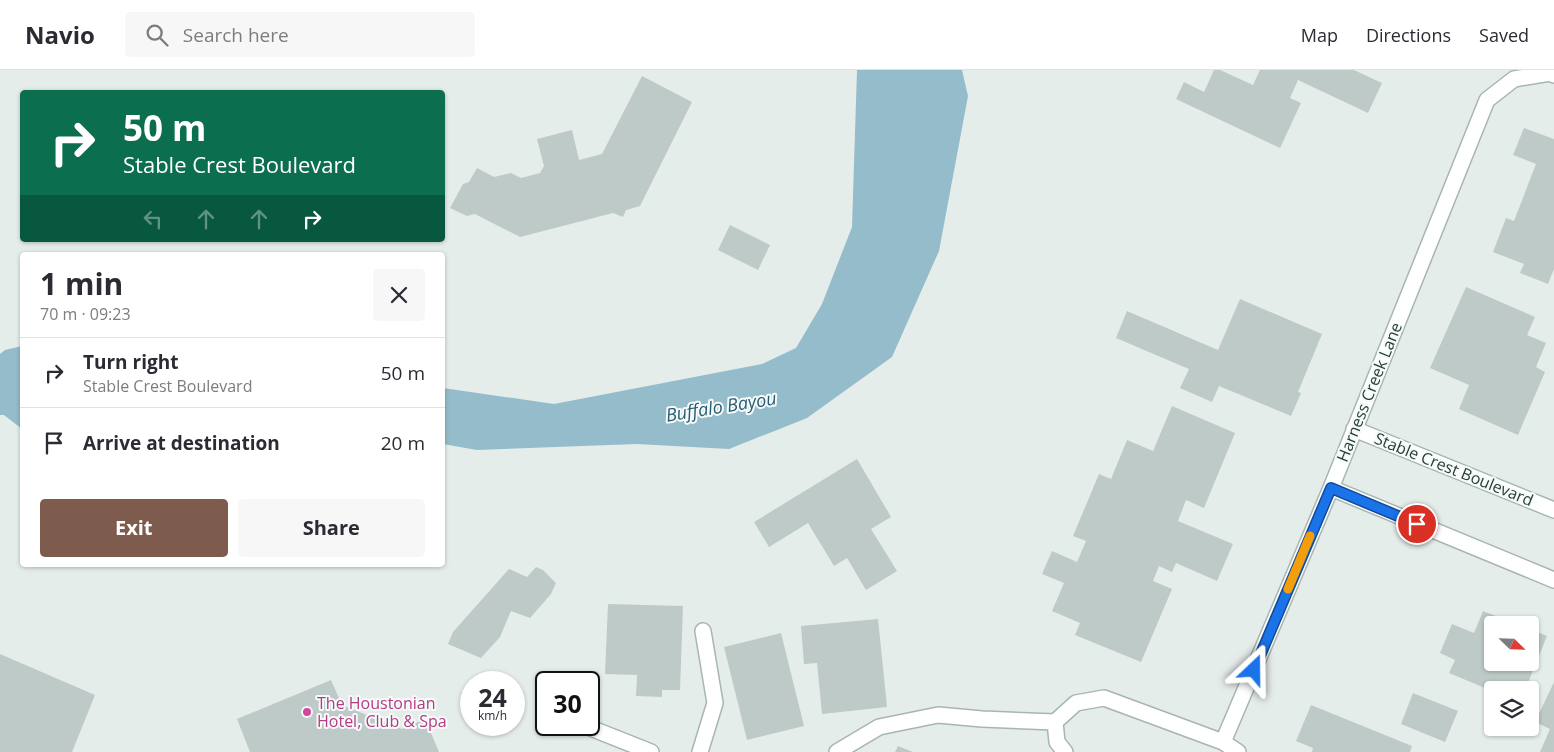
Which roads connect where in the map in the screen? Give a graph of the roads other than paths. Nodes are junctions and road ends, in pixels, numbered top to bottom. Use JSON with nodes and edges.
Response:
{"nodes":[{"id":1,"x":1554,"y":75,"type":"edge"},
{"id":2,"x":1354,"y":429,"type":"junction"},
{"id":3,"x":1331,"y":488,"type":"junction"},
{"id":4,"x":1554,"y":510,"type":"edge"},
{"id":5,"x":1554,"y":580,"type":"edge"},
{"id":6,"x":703,"y":631,"type":"dead end"},
{"id":7,"x":1055,"y":722,"type":"junction"},
{"id":8,"x":600,"y":732,"type":"edge"},
{"id":9,"x":1222,"y":742,"type":"junction"},
{"id":10,"x":651,"y":752,"type":"edge"},
{"id":11,"x":700,"y":752,"type":"edge"},
{"id":12,"x":837,"y":752,"type":"edge"},
{"id":13,"x":1065,"y":752,"type":"edge"},
{"id":14,"x":1238,"y":752,"type":"edge"}],
"edges":[{"from":1,"to":2,"type":"street","name":"Harness Creek Lane"},
{"from":2,"to":3,"type":"street","name":"Harness Creek Lane"},
{"from":2,"to":4,"type":"street","name":"Stable Crest Boulevard"},
{"from":3,"to":5,"type":"street"},
{"from":3,"to":9,"type":"street","name":"Harness Creek Lane"},
{"from":6,"to":11,"type":"street"},
{"from":7,"to":9,"type":"street"},
{"from":7,"to":12,"type":"street"},
{"from":7,"to":13,"type":"street"},
{"from":8,"to":10,"type":"street"},
{"from":9,"to":14,"type":"street"}]}
